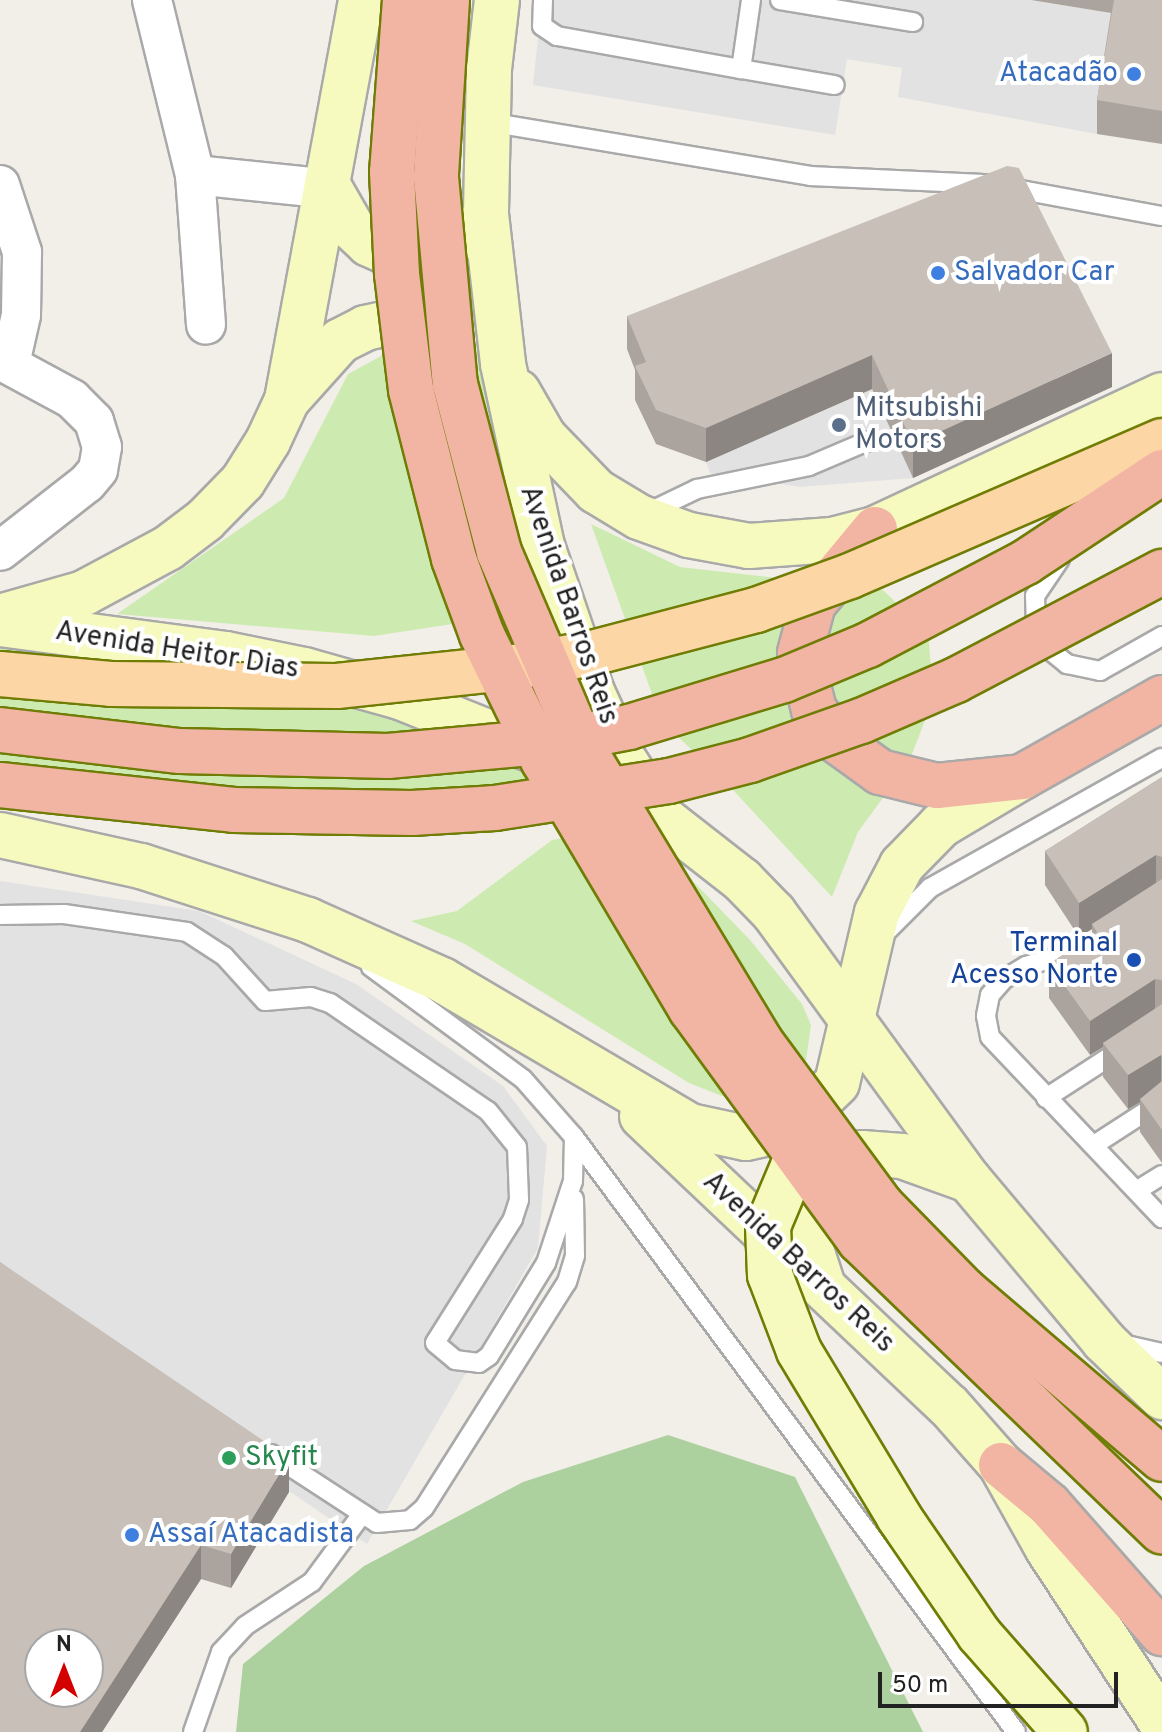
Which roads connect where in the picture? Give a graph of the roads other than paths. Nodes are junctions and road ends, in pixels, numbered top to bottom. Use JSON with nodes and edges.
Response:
{"nodes":[{"id":1,"x":152,"y":0,"type":"edge"},
{"id":2,"x":361,"y":0,"type":"edge"},
{"id":3,"x":405,"y":0,"type":"edge"},
{"id":4,"x":447,"y":0,"type":"edge"},
{"id":5,"x":497,"y":0,"type":"edge"},
{"id":6,"x":543,"y":0,"type":"edge"},
{"id":7,"x":751,"y":0,"type":"edge"},
{"id":8,"x":780,"y":0,"type":"edge"},
{"id":9,"x":913,"y":22,"type":"dead end"},
{"id":10,"x":741,"y":69,"type":"junction"},
{"id":11,"x":835,"y":85,"type":"dead end"},
{"id":12,"x":487,"y":122,"type":"junction"},
{"id":13,"x":195,"y":175,"type":"junction"},
{"id":14,"x":0,"y":185,"type":"edge"},
{"id":15,"x":330,"y":189,"type":"junction"},
{"id":16,"x":486,"y":214,"type":"junction"},
{"id":17,"x":1162,"y":216,"type":"edge"},
{"id":18,"x":206,"y":325,"type":"dead end"},
{"id":19,"x":5,"y":362,"type":"edge"},
{"id":20,"x":503,"y":364,"type":"junction"},
{"id":21,"x":1162,"y":395,"type":"edge"},
{"id":22,"x":287,"y":400,"type":"junction"},
{"id":23,"x":868,"y":441,"type":"dead end"},
{"id":24,"x":1162,"y":441,"type":"edge"},
{"id":25,"x":1162,"y":454,"type":"edge"},
{"id":26,"x":1162,"y":472,"type":"edge"},
{"id":27,"x":639,"y":517,"type":"junction"},
{"id":28,"x":875,"y":529,"type":"junction"},
{"id":29,"x":0,"y":551,"type":"edge"},
{"id":30,"x":1162,"y":572,"type":"edge"},
{"id":31,"x":0,"y":617,"type":"edge"},
{"id":32,"x":0,"y":624,"type":"edge"},
{"id":33,"x":1162,"y":636,"type":"edge"},
{"id":34,"x":0,"y":674,"type":"edge"},
{"id":35,"x":1162,"y":698,"type":"edge"},
{"id":36,"x":0,"y":730,"type":"edge"},
{"id":37,"x":1162,"y":758,"type":"edge"},
{"id":38,"x":1022,"y":777,"type":"junction"},
{"id":39,"x":0,"y":785,"type":"edge"},
{"id":40,"x":660,"y":816,"type":"junction"},
{"id":41,"x":3,"y":835,"type":"edge"},
{"id":42,"x":0,"y":915,"type":"edge"},
{"id":43,"x":308,"y":920,"type":"junction"},
{"id":44,"x":1094,"y":941,"type":"edge"},
{"id":45,"x":855,"y":1008,"type":"junction"},
{"id":46,"x":1162,"y":1023,"type":"edge"},
{"id":47,"x":589,"y":1066,"type":"junction"},
{"id":48,"x":1046,"y":1098,"type":"junction"},
{"id":49,"x":1162,"y":1101,"type":"edge"},
{"id":50,"x":574,"y":1137,"type":"junction"},
{"id":51,"x":1094,"y":1145,"type":"junction"},
{"id":52,"x":797,"y":1157,"type":"junction"},
{"id":53,"x":1162,"y":1175,"type":"edge"},
{"id":54,"x":969,"y":1180,"type":"junction"},
{"id":55,"x":573,"y":1181,"type":"junction"},
{"id":56,"x":1138,"y":1190,"type":"junction"},
{"id":57,"x":1162,"y":1218,"type":"edge"},
{"id":58,"x":822,"y":1283,"type":"junction"},
{"id":59,"x":1104,"y":1341,"type":"junction"},
{"id":60,"x":1162,"y":1353,"type":"edge"},
{"id":61,"x":1162,"y":1397,"type":"edge"},
{"id":62,"x":253,"y":1442,"type":"edge"},
{"id":63,"x":1162,"y":1459,"type":"edge"},
{"id":64,"x":1001,"y":1465,"type":"junction"},
{"id":65,"x":362,"y":1514,"type":"junction"},
{"id":66,"x":1162,"y":1532,"type":"edge"},
{"id":67,"x":1162,"y":1633,"type":"edge"},
{"id":68,"x":1162,"y":1723,"type":"edge"},
{"id":69,"x":193,"y":1732,"type":"edge"},
{"id":70,"x":1016,"y":1732,"type":"edge"},
{"id":71,"x":1065,"y":1732,"type":"edge"}],
"edges":[{"from":1,"to":13,"type":"street"},
{"from":2,"to":15,"type":"main road"},
{"from":3,"to":52,"type":"highway","bridge":true},
{"from":4,"to":63,"type":"highway","bridge":true},
{"from":5,"to":12,"type":"main road","name":"Avenida Barros Reis"},
{"from":6,"to":10,"type":"lane"},
{"from":7,"to":10,"type":"lane"},
{"from":8,"to":9,"type":"lane"},
{"from":10,"to":11,"type":"lane"},
{"from":12,"to":16,"type":"main road","name":"Avenida Barros Reis"},
{"from":12,"to":17,"type":"lane"},
{"from":13,"to":15,"type":"street"},
{"from":13,"to":18,"type":"street"},
{"from":14,"to":19,"type":"street"},
{"from":15,"to":16,"type":"main road"},
{"from":15,"to":22,"type":"main road"},
{"from":16,"to":20,"type":"main road","name":"Avenida Barros Reis"},
{"from":19,"to":29,"type":"street"},
{"from":20,"to":22,"type":"main road"},
{"from":20,"to":27,"type":"main road"},
{"from":20,"to":40,"type":"main road","name":"Avenida Barros Reis"},
{"from":21,"to":28,"type":"main road"},
{"from":22,"to":31,"type":"main road"},
{"from":23,"to":27,"type":"lane"},
{"from":24,"to":34,"type":"main road","bridge":true},
{"from":25,"to":33,"type":"lane"},
{"from":26,"to":36,"type":"highway","bridge":true},
{"from":27,"to":28,"type":"main road"},
{"from":28,"to":38,"type":"highway"},
{"from":30,"to":39,"type":"highway","bridge":true},
{"from":32,"to":40,"type":"main road","name":"Avenida Heitor Dias"},
{"from":35,"to":38,"type":"highway"},
{"from":37,"to":45,"type":"lane"},
{"from":38,"to":45,"type":"main road"},
{"from":40,"to":45,"type":"main road","name":"Avenida Barros Reis"},
{"from":41,"to":43,"type":"main road"},
{"from":42,"to":55,"type":"lane"},
{"from":43,"to":47,"type":"main road"},
{"from":43,"to":50,"type":"lane"},
{"from":44,"to":48,"type":"lane"},
{"from":45,"to":47,"type":"main road"},
{"from":45,"to":54,"type":"main road","name":"Avenida Barros Reis"},
{"from":46,"to":48,"type":"lane"},
{"from":47,"to":58,"type":"main road","name":"Avenida Barros Reis"},
{"from":48,"to":51,"type":"lane"},
{"from":49,"to":51,"type":"lane"},
{"from":50,"to":55,"type":"lane"},
{"from":50,"to":70,"type":"lane"},
{"from":51,"to":56,"type":"lane"},
{"from":52,"to":66,"type":"highway","bridge":true},
{"from":52,"to":71,"type":"main road","bridge":true},
{"from":53,"to":56,"type":"lane"},
{"from":54,"to":58,"type":"main road"},
{"from":54,"to":59,"type":"main road","name":"Avenida Barros Reis"},
{"from":55,"to":65,"type":"lane"},
{"from":56,"to":57,"type":"lane"},
{"from":58,"to":64,"type":"main road","name":"Avenida Barros Reis"},
{"from":59,"to":60,"type":"lane"},
{"from":59,"to":61,"type":"main road","name":"Avenida Barros Reis"},
{"from":62,"to":65,"type":"lane"},
{"from":64,"to":67,"type":"highway"},
{"from":64,"to":68,"type":"main road","name":"Avenida Barros Reis"},
{"from":65,"to":69,"type":"lane"}]}
